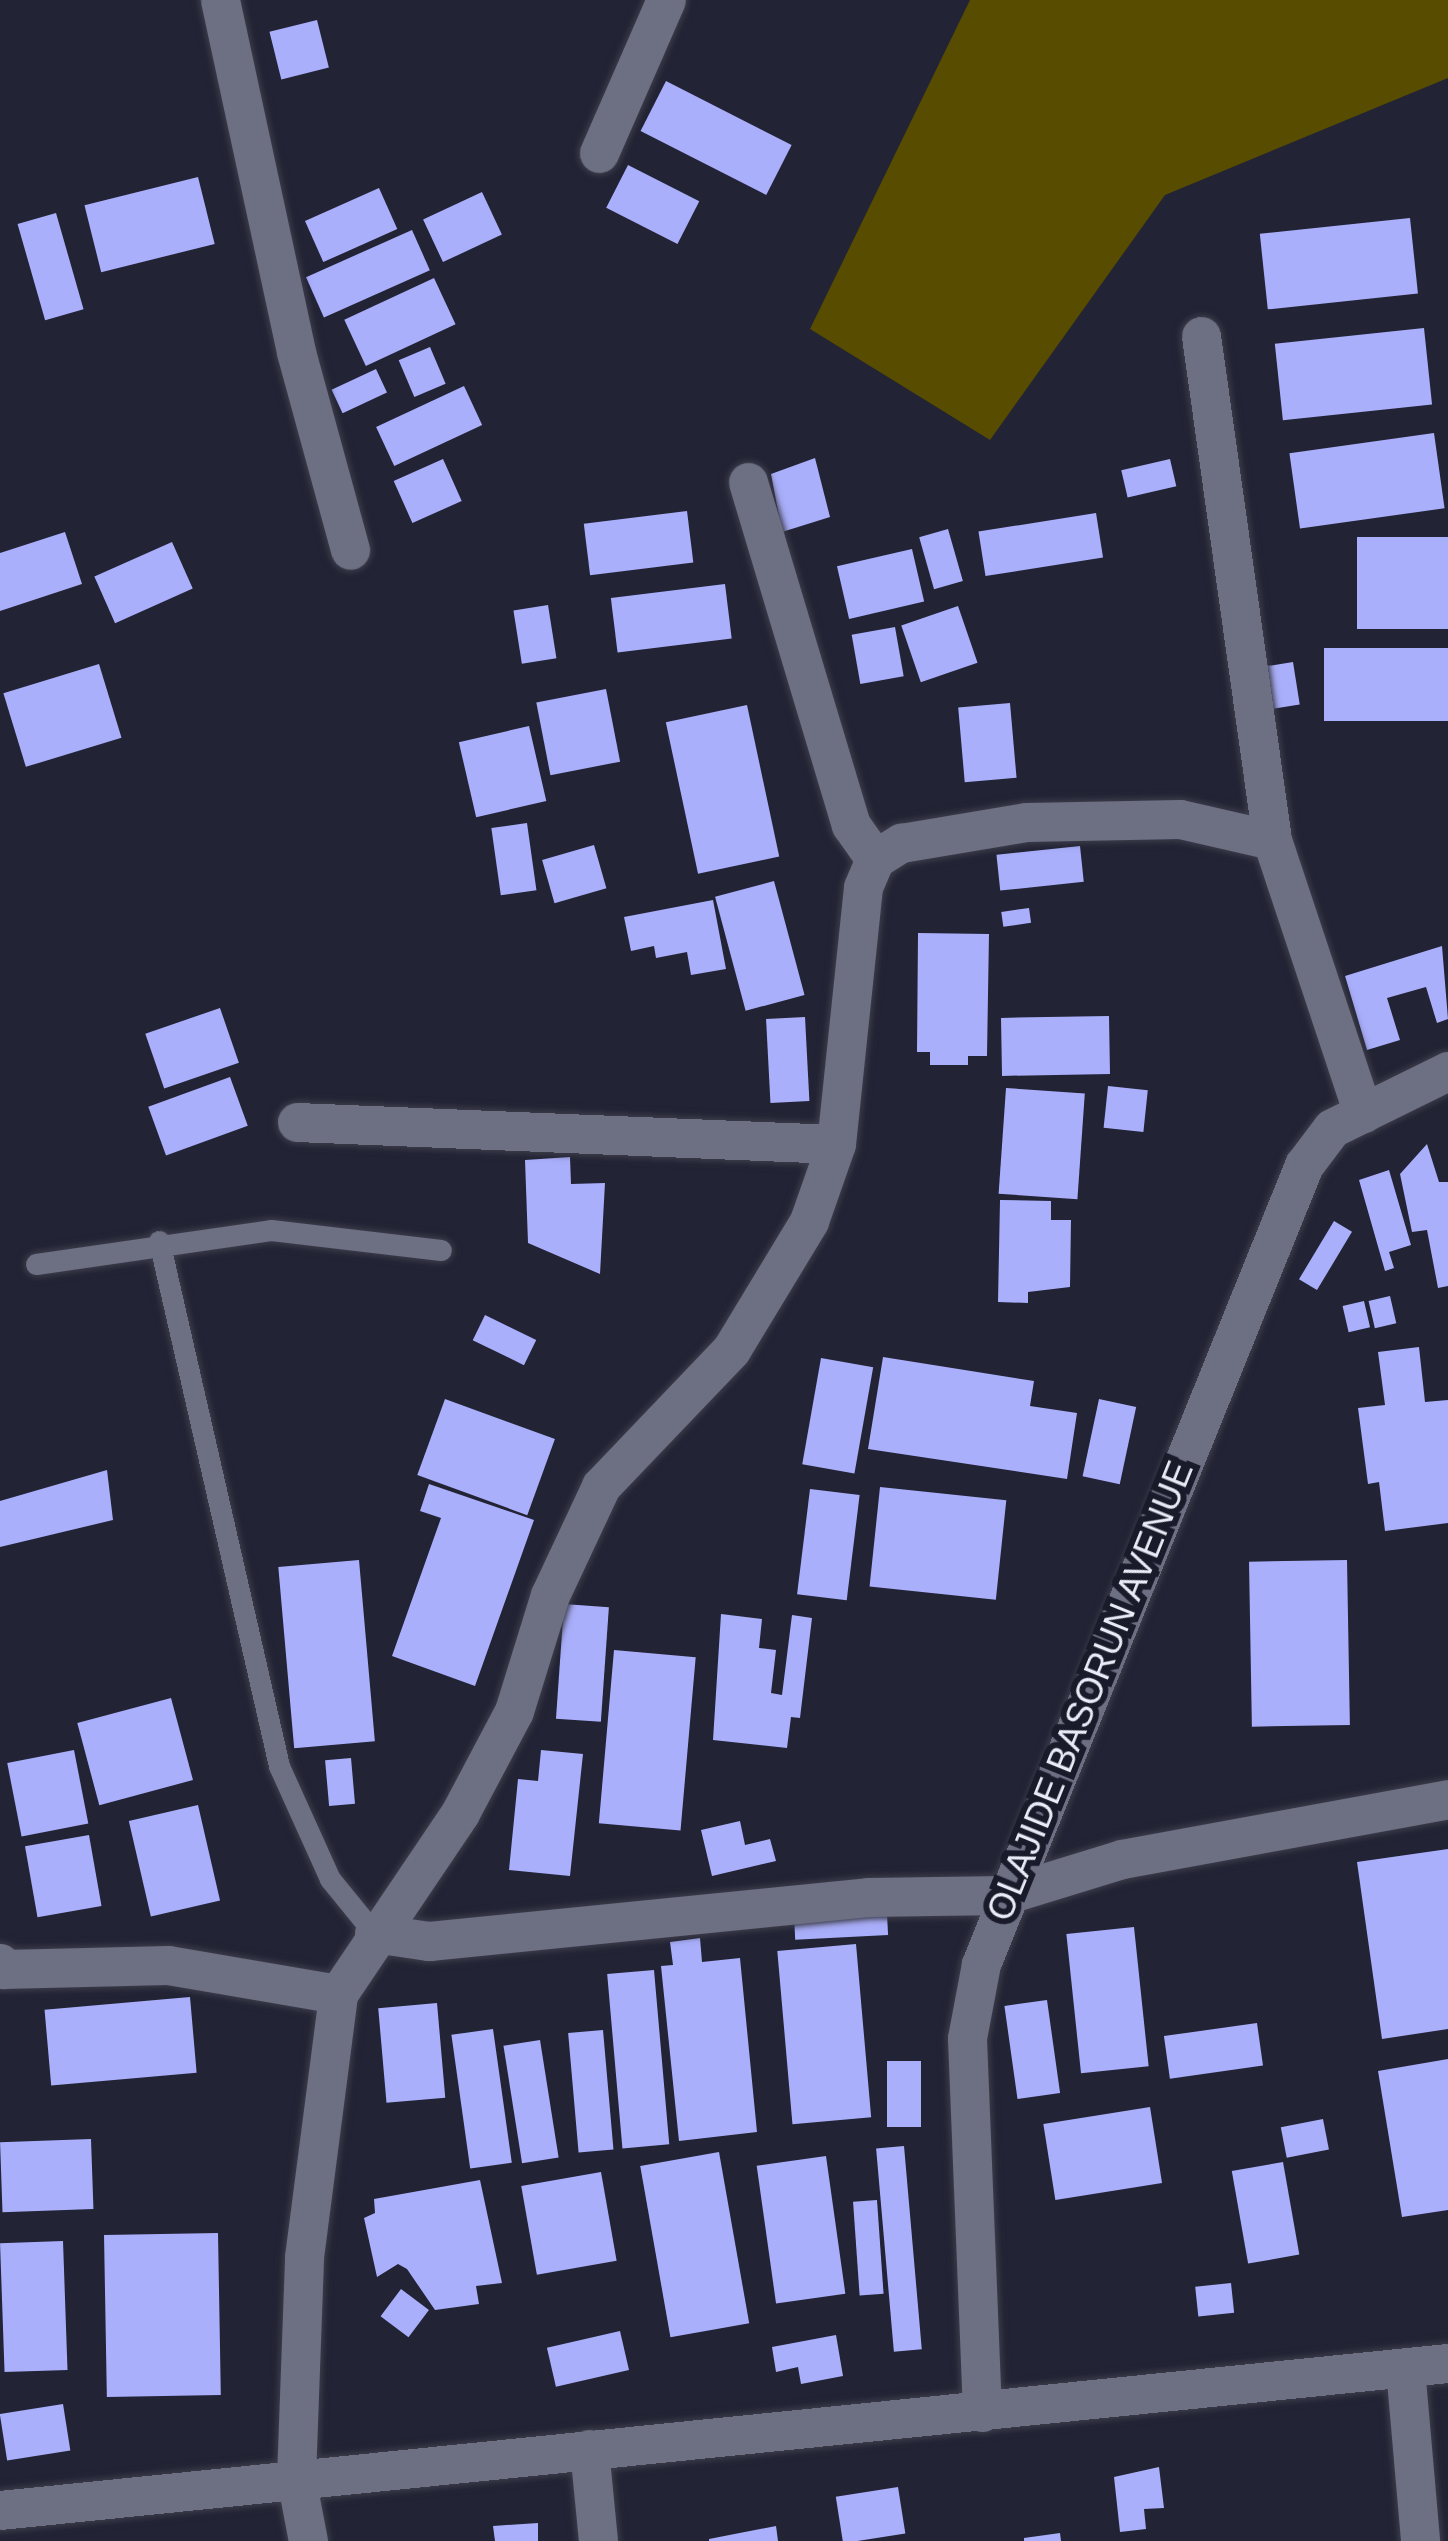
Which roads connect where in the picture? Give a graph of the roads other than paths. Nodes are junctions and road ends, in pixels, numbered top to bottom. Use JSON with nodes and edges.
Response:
{"nodes":[{"id":1,"x":220,"y":0,"type":"edge"},
{"id":2,"x":666,"y":0,"type":"edge"},
{"id":3,"x":598,"y":152,"type":"dead end"},
{"id":4,"x":1202,"y":336,"type":"dead end"},
{"id":5,"x":748,"y":482,"type":"dead end"},
{"id":6,"x":350,"y":550,"type":"dead end"},
{"id":7,"x":1272,"y":840,"type":"junction"},
{"id":8,"x":875,"y":860,"type":"junction"},
{"id":9,"x":1448,"y":1071,"type":"edge"},
{"id":10,"x":1363,"y":1113,"type":"junction"},
{"id":11,"x":297,"y":1122,"type":"dead end"},
{"id":12,"x":836,"y":1144,"type":"junction"},
{"id":13,"x":159,"y":1241,"type":"junction"},
{"id":14,"x":441,"y":1250,"type":"dead end"},
{"id":15,"x":36,"y":1264,"type":"dead end"},
{"id":16,"x":1448,"y":1798,"type":"edge"},
{"id":17,"x":1005,"y":1895,"type":"junction"},
{"id":18,"x":374,"y":1933,"type":"junction"},
{"id":19,"x":0,"y":1963,"type":"edge"},
{"id":20,"x":338,"y":1994,"type":"junction"},
{"id":21,"x":1448,"y":2363,"type":"edge"},
{"id":22,"x":1405,"y":2368,"type":"junction"},
{"id":23,"x":982,"y":2412,"type":"junction"},
{"id":24,"x":589,"y":2449,"type":"junction"},
{"id":25,"x":296,"y":2478,"type":"junction"},
{"id":26,"x":0,"y":2510,"type":"edge"},
{"id":27,"x":308,"y":2541,"type":"edge"},
{"id":28,"x":598,"y":2541,"type":"edge"},
{"id":29,"x":1420,"y":2541,"type":"edge"}],
"edges":[{"from":1,"to":6,"type":"street"},
{"from":2,"to":3,"type":"street"},
{"from":4,"to":7,"type":"street"},
{"from":5,"to":8,"type":"street"},
{"from":7,"to":8,"type":"street"},
{"from":7,"to":10,"type":"street"},
{"from":8,"to":12,"type":"street"},
{"from":9,"to":10,"type":"street","name":"OLAJIDE BASORUN AVENUE"},
{"from":10,"to":17,"type":"street","name":"OLAJIDE BASORUN AVENUE"},
{"from":11,"to":12,"type":"street"},
{"from":12,"to":18,"type":"street"},
{"from":13,"to":14,"type":"lane"},
{"from":13,"to":15,"type":"lane"},
{"from":13,"to":18,"type":"lane"},
{"from":16,"to":17,"type":"street"},
{"from":17,"to":18,"type":"street"},
{"from":17,"to":23,"type":"street","name":"OLAJIDE BASORUN AVENUE"},
{"from":18,"to":20,"type":"street"},
{"from":19,"to":20,"type":"street"},
{"from":20,"to":25,"type":"street"},
{"from":21,"to":22,"type":"street"},
{"from":22,"to":23,"type":"street"},
{"from":22,"to":29,"type":"street"},
{"from":23,"to":24,"type":"street"},
{"from":24,"to":25,"type":"street"},
{"from":24,"to":28,"type":"street"},
{"from":25,"to":26,"type":"street"},
{"from":25,"to":27,"type":"street"}]}
